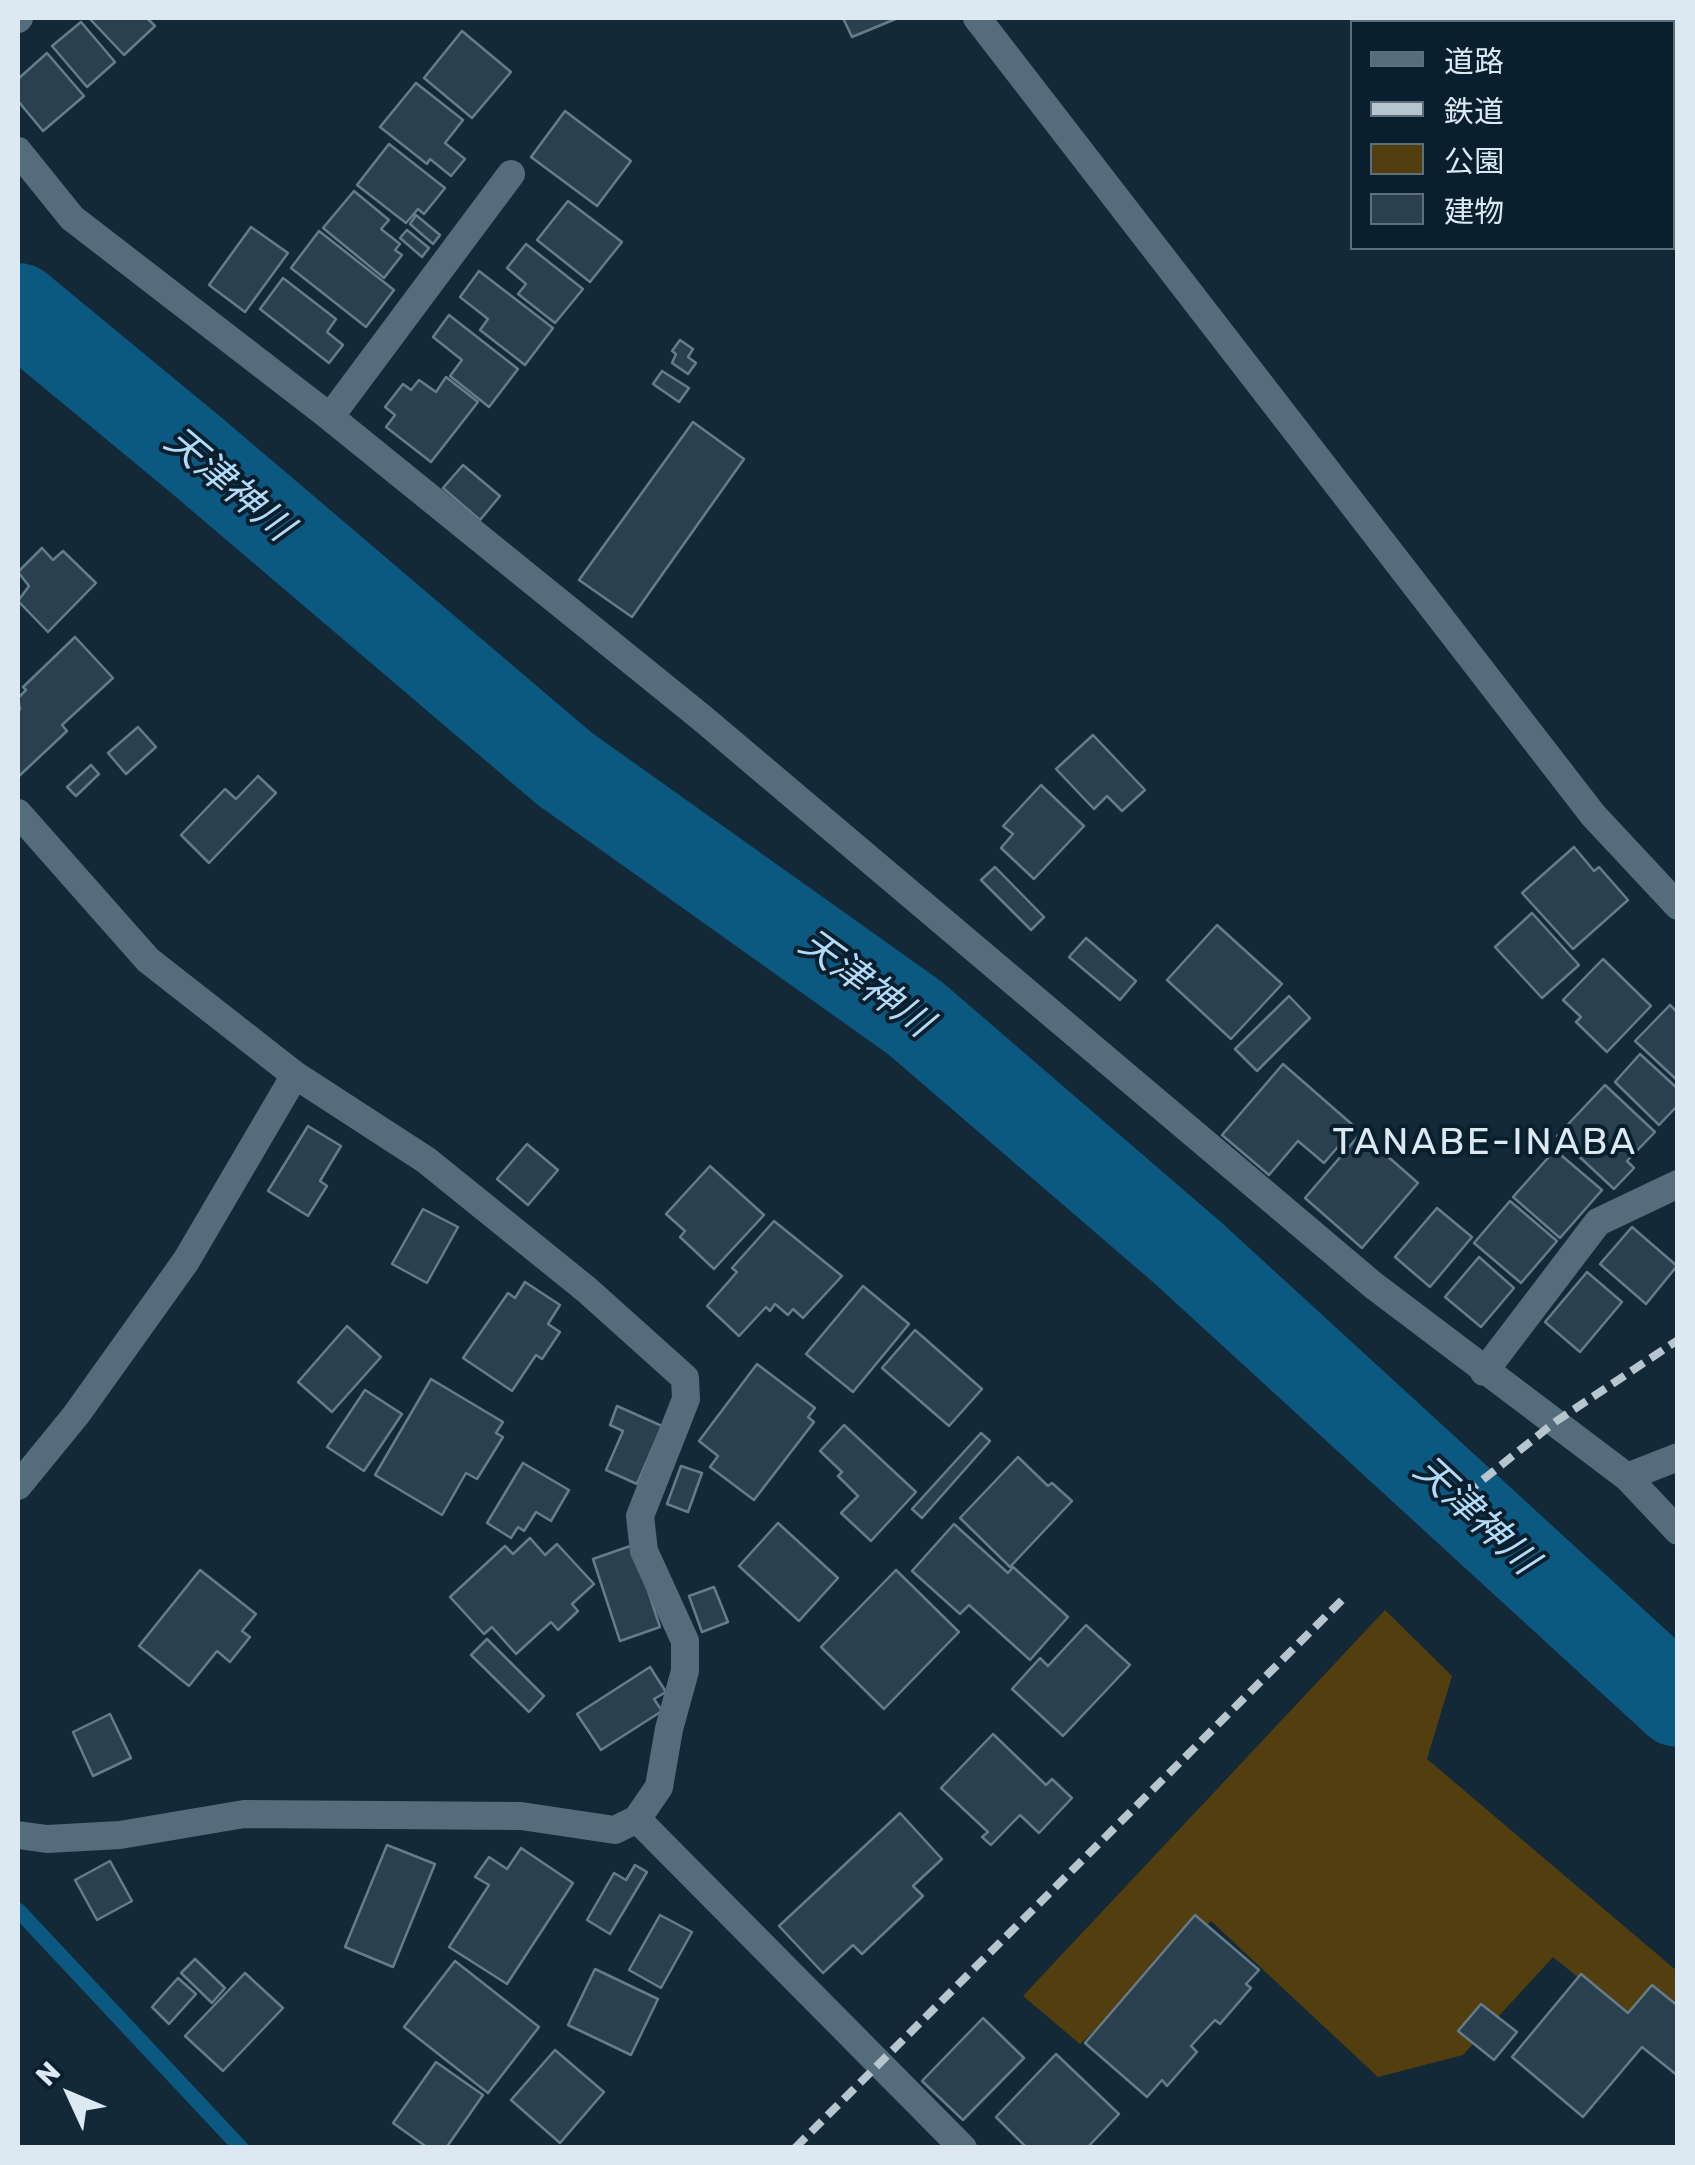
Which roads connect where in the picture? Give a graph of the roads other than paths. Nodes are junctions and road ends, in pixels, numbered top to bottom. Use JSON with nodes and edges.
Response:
{"nodes":[{"id":1,"x":978,"y":18,"type":"edge"},
{"id":2,"x":18,"y":151,"type":"edge"},
{"id":3,"x":511,"y":174,"type":"dead end"},
{"id":4,"x":330,"y":417,"type":"junction"},
{"id":5,"x":18,"y":813,"type":"edge"},
{"id":6,"x":1678,"y":906,"type":"edge"},
{"id":7,"x":295,"y":1075,"type":"junction"},
{"id":8,"x":1678,"y":1184,"type":"edge"},
{"id":9,"x":1484,"y":1372,"type":"junction"},
{"id":10,"x":1678,"y":1456,"type":"edge"},
{"id":11,"x":1627,"y":1476,"type":"junction"},
{"id":12,"x":18,"y":1486,"type":"edge"},
{"id":13,"x":1678,"y":1531,"type":"edge"},
{"id":14,"x":638,"y":1819,"type":"junction"},
{"id":15,"x":18,"y":1836,"type":"edge"},
{"id":16,"x":963,"y":2148,"type":"edge"}],
"edges":[{"from":1,"to":6,"type":"street"},
{"from":2,"to":4,"type":"street"},
{"from":3,"to":4,"type":"street"},
{"from":4,"to":9,"type":"street"},
{"from":5,"to":7,"type":"street"},
{"from":7,"to":12,"type":"street"},
{"from":7,"to":14,"type":"street"},
{"from":8,"to":9,"type":"street"},
{"from":9,"to":11,"type":"street"},
{"from":10,"to":11,"type":"street"},
{"from":11,"to":13,"type":"street"},
{"from":14,"to":15,"type":"street"},
{"from":14,"to":16,"type":"street"}]}
